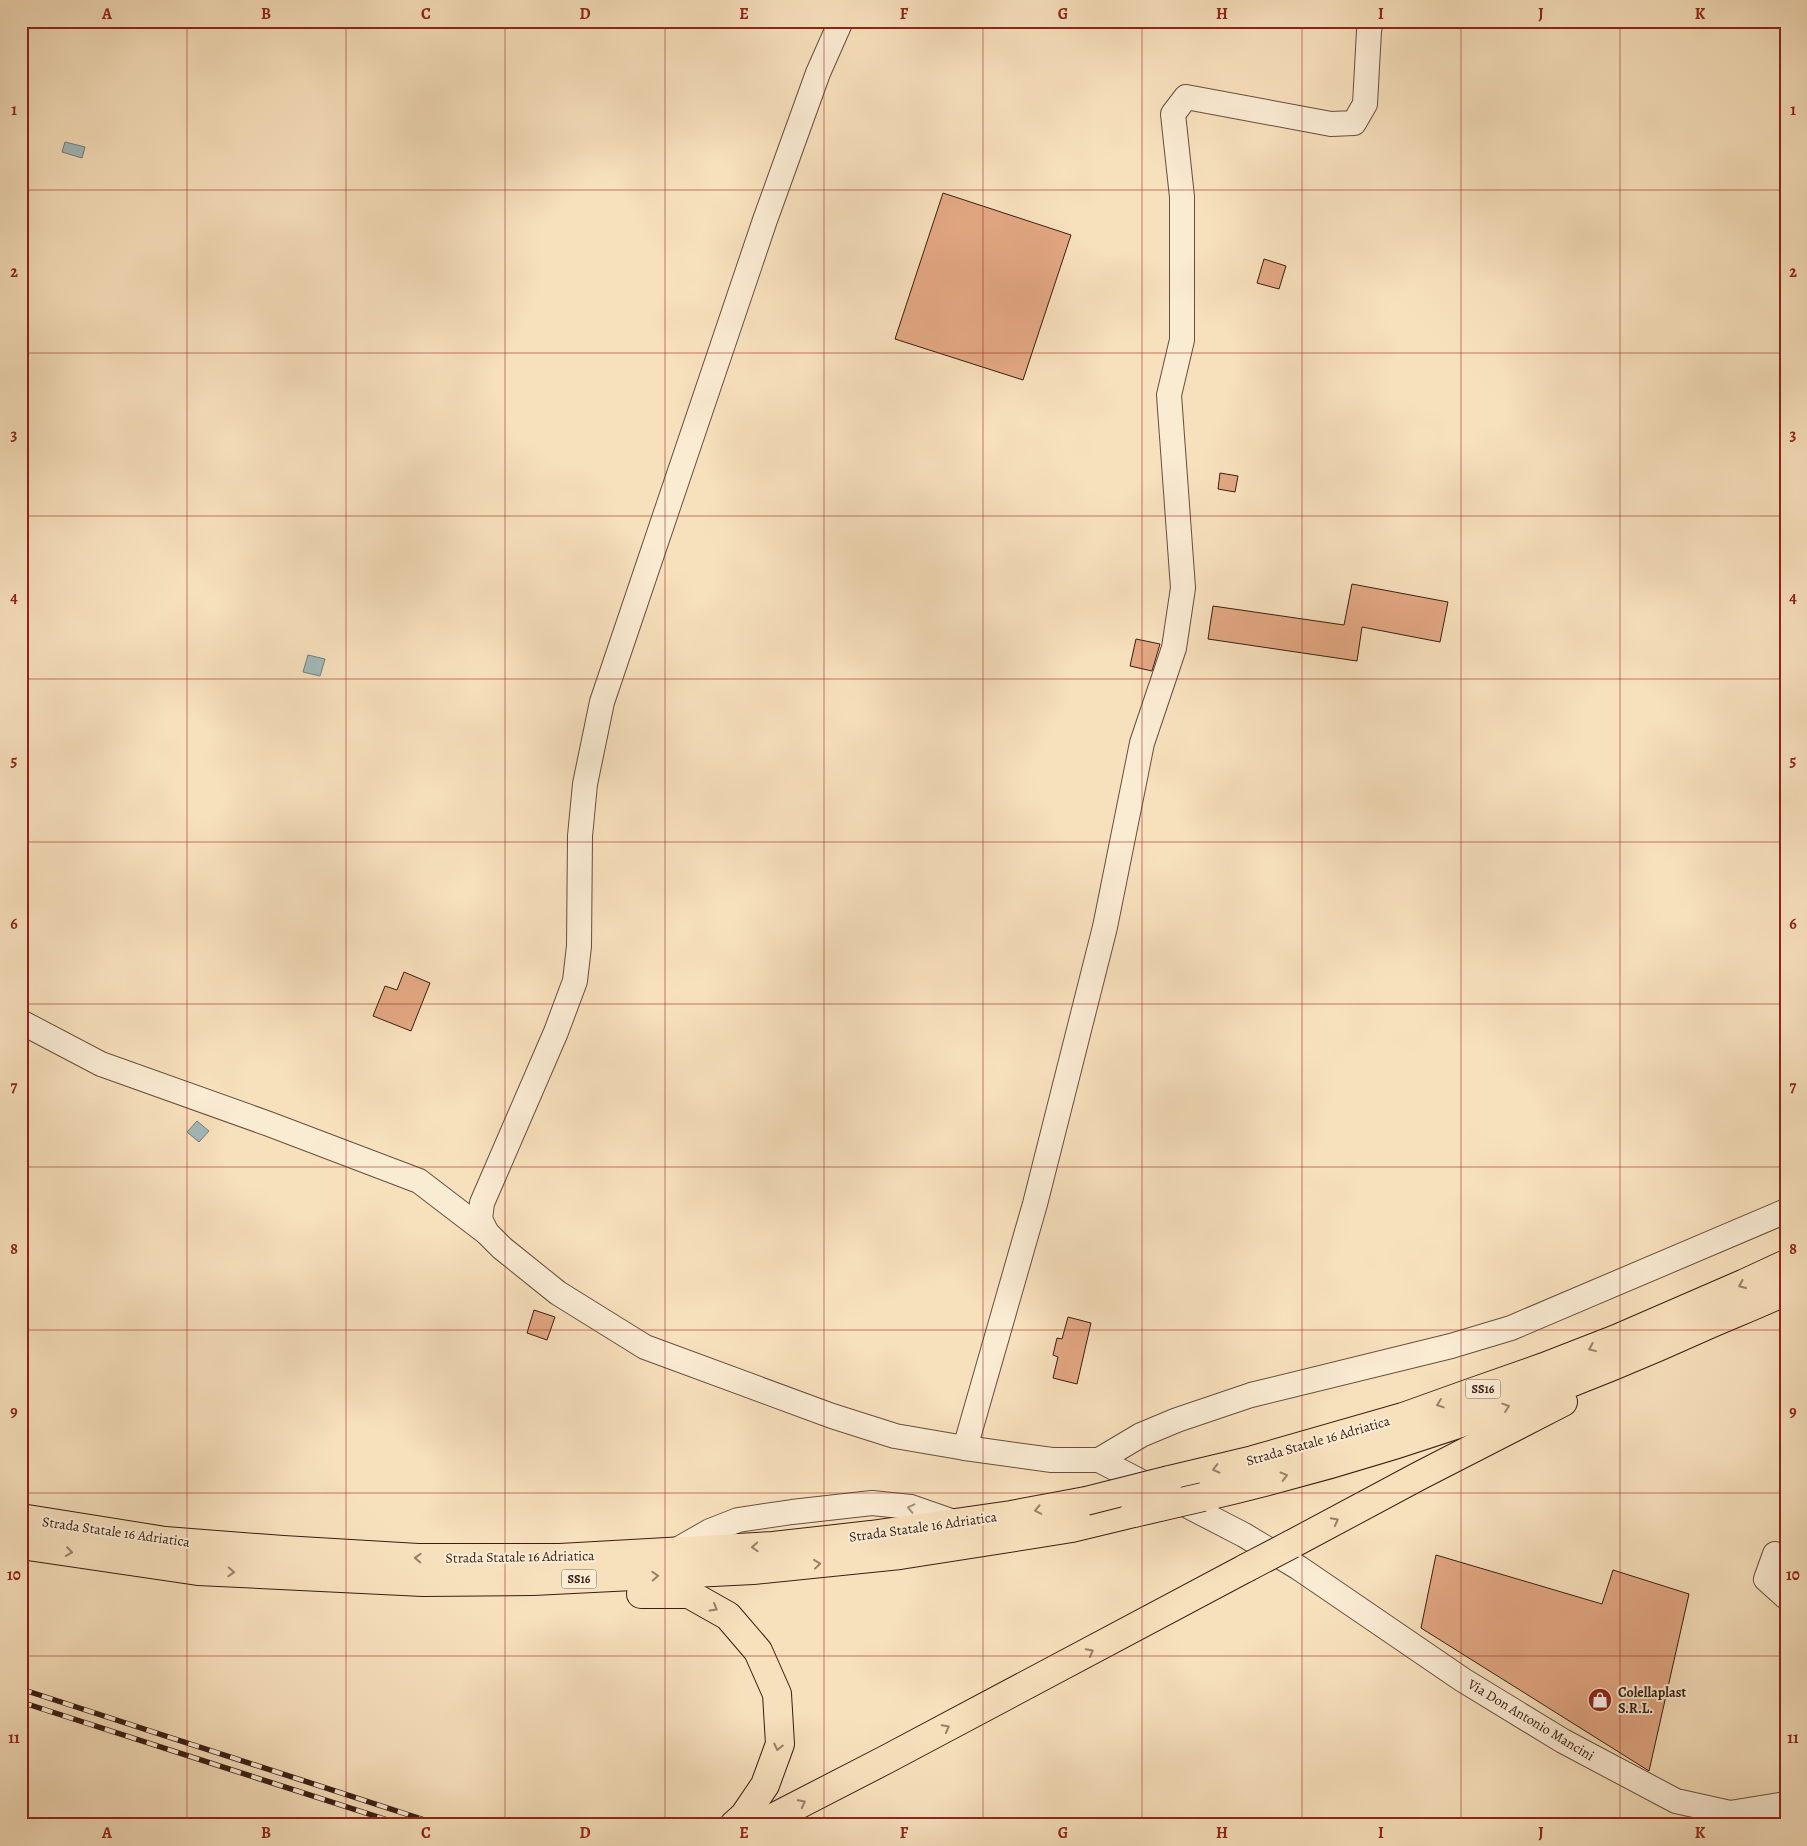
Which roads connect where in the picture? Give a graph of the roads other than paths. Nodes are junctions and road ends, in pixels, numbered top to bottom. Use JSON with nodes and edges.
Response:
{"nodes":[{"id":1,"x":841,"y":21,"type":"edge"},
{"id":2,"x":1371,"y":21,"type":"edge"},
{"id":3,"x":21,"y":1022,"type":"edge"},
{"id":4,"x":1786,"y":1211,"type":"edge"},
{"id":5,"x":486,"y":1233,"type":"junction"},
{"id":6,"x":1786,"y":1264,"type":"edge"},
{"id":7,"x":1786,"y":1291,"type":"edge"},
{"id":8,"x":1680,"y":1338,"type":"junction"},
{"id":9,"x":964,"y":1448,"type":"junction"},
{"id":10,"x":1099,"y":1460,"type":"junction"},
{"id":11,"x":21,"y":1518,"type":"edge"},
{"id":12,"x":21,"y":1545,"type":"edge"},
{"id":13,"x":1775,"y":1554,"type":"dead end"},
{"id":14,"x":1296,"y":1556,"type":"junction"},
{"id":15,"x":304,"y":1576,"type":"junction"},
{"id":16,"x":1786,"y":1597,"type":"edge"},
{"id":17,"x":1786,"y":1804,"type":"edge"},
{"id":18,"x":734,"y":1825,"type":"edge"},
{"id":19,"x":759,"y":1825,"type":"edge"}],
"edges":[{"from":1,"to":5,"type":"street"},
{"from":2,"to":9,"type":"street"},
{"from":3,"to":5,"type":"street"},
{"from":4,"to":10,"type":"street"},
{"from":5,"to":9,"type":"street"},
{"from":6,"to":11,"type":"highway","name":"Strada Statale 16 Adriatica","number":"SS16","one_way":true,"bridge":true},
{"from":7,"to":8,"type":"highway","name":"Strada Statale 16 Adriatica","number":"SS16"},
{"from":14,"to":8,"type":"highway","one_way":true},
{"from":15,"to":8,"type":"highway","name":"Strada Statale 16 Adriatica","number":"SS16","one_way":true,"bridge":true},
{"from":9,"to":10,"type":"street"},
{"from":10,"to":14,"type":"street","name":"Via Don Antonio Mancini"},
{"from":12,"to":15,"type":"highway","name":"Strada Statale 16 Adriatica","number":"SS16","one_way":true},
{"from":13,"to":16,"type":"street"},
{"from":14,"to":17,"type":"street","name":"Via Don Antonio Mancini"},
{"from":19,"to":14,"type":"highway","one_way":true,"bridge":true},
{"from":15,"to":18,"type":"highway","one_way":true}]}
